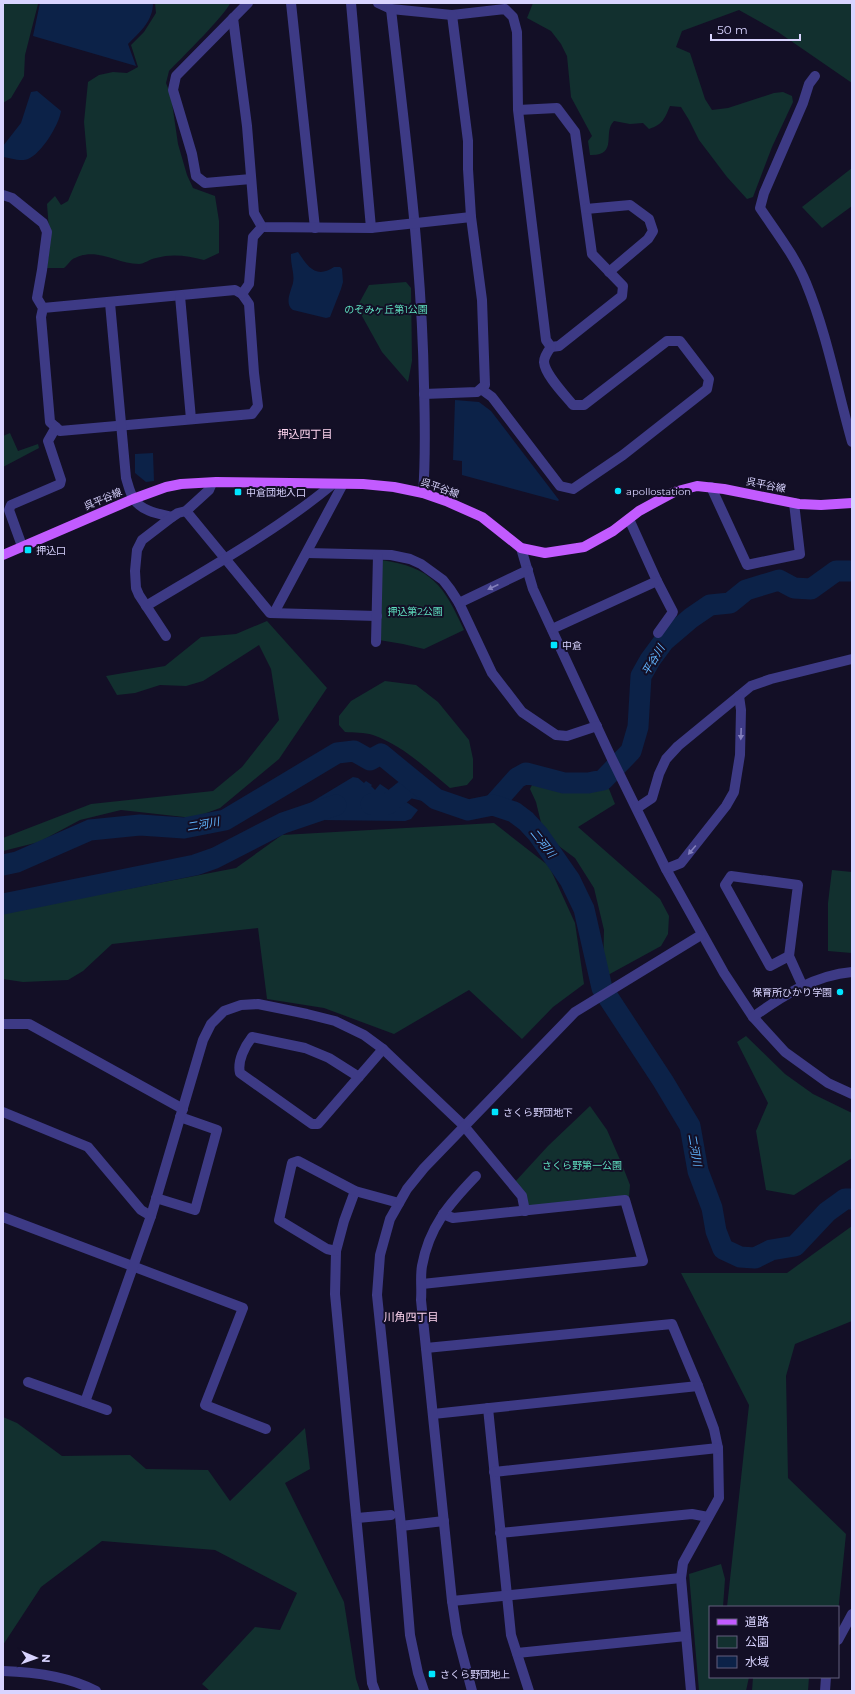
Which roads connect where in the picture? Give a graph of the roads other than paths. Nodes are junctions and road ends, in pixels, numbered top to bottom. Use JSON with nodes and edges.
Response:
{"nodes":[{"id":1,"x":248,"y":3,"type":"edge"},
{"id":2,"x":291,"y":3,"type":"edge"},
{"id":3,"x":350,"y":3,"type":"edge"},
{"id":4,"x":378,"y":3,"type":"edge"},
{"id":5,"x":391,"y":9,"type":"junction"},
{"id":6,"x":452,"y":15,"type":"junction"},
{"id":7,"x":233,"y":18,"type":"junction"},
{"id":8,"x":815,"y":76,"type":"dead end"},
{"id":9,"x":518,"y":110,"type":"junction"},
{"id":10,"x":251,"y":178,"type":"junction"},
{"id":11,"x":3,"y":195,"type":"edge"},
{"id":12,"x":586,"y":209,"type":"junction"},
{"id":13,"x":471,"y":218,"type":"junction"},
{"id":14,"x":414,"y":224,"type":"junction"},
{"id":15,"x":262,"y":227,"type":"junction"},
{"id":16,"x":315,"y":228,"type":"junction"},
{"id":17,"x":371,"y":228,"type":"junction"},
{"id":18,"x":609,"y":272,"type":"junction"},
{"id":19,"x":242,"y":294,"type":"junction"},
{"id":20,"x":180,"y":296,"type":"junction"},
{"id":21,"x":110,"y":302,"type":"junction"},
{"id":22,"x":43,"y":308,"type":"junction"},
{"id":23,"x":551,"y":347,"type":"junction"},
{"id":24,"x":481,"y":389,"type":"junction"},
{"id":25,"x":424,"y":394,"type":"junction"},
{"id":26,"x":191,"y":419,"type":"junction"},
{"id":27,"x":120,"y":425,"type":"junction"},
{"id":28,"x":56,"y":427,"type":"junction"},
{"id":29,"x":852,"y":442,"type":"edge"},
{"id":30,"x":212,"y":483,"type":"junction"},
{"id":31,"x":338,"y":484,"type":"junction"},
{"id":32,"x":711,"y":487,"type":"junction"},
{"id":33,"x":424,"y":493,"type":"junction"},
{"id":34,"x":133,"y":499,"type":"junction"},
{"id":35,"x":794,"y":503,"type":"junction"},
{"id":36,"x":852,"y":503,"type":"edge"},
{"id":37,"x":186,"y":512,"type":"junction"},
{"id":38,"x":172,"y":517,"type":"junction"},
{"id":39,"x":629,"y":519,"type":"junction"},
{"id":40,"x":22,"y":546,"type":"junction"},
{"id":41,"x":521,"y":548,"type":"junction"},
{"id":42,"x":307,"y":553,"type":"junction"},
{"id":43,"x":3,"y":555,"type":"edge"},
{"id":44,"x":378,"y":555,"type":"junction"},
{"id":45,"x":224,"y":559,"type":"junction"},
{"id":46,"x":528,"y":570,"type":"junction"},
{"id":47,"x":657,"y":581,"type":"junction"},
{"id":48,"x":459,"y":603,"type":"junction"},
{"id":49,"x":146,"y":606,"type":"junction"},
{"id":50,"x":274,"y":613,"type":"junction"},
{"id":51,"x":377,"y":616,"type":"junction"},
{"id":52,"x":552,"y":629,"type":"junction"},
{"id":53,"x":658,"y":633,"type":"dead end"},
{"id":54,"x":166,"y":636,"type":"dead end"},
{"id":55,"x":376,"y":642,"type":"dead end"},
{"id":56,"x":852,"y":658,"type":"edge"},
{"id":57,"x":739,"y":696,"type":"junction"},
{"id":58,"x":597,"y":726,"type":"junction"},
{"id":59,"x":637,"y":808,"type":"junction"},
{"id":60,"x":666,"y":869,"type":"junction"},
{"id":61,"x":701,"y":935,"type":"junction"},
{"id":62,"x":789,"y":956,"type":"junction"},
{"id":63,"x":852,"y":972,"type":"edge"},
{"id":64,"x":803,"y":987,"type":"junction"},
{"id":65,"x":753,"y":1017,"type":"junction"},
{"id":66,"x":3,"y":1024,"type":"edge"},
{"id":67,"x":383,"y":1049,"type":"junction"},
{"id":68,"x":359,"y":1077,"type":"junction"},
{"id":69,"x":852,"y":1094,"type":"edge"},
{"id":70,"x":3,"y":1112,"type":"edge"},
{"id":71,"x":182,"y":1113,"type":"junction"},
{"id":72,"x":464,"y":1126,"type":"junction"},
{"id":73,"x":476,"y":1176,"type":"dead end"},
{"id":74,"x":354,"y":1192,"type":"junction"},
{"id":75,"x":156,"y":1198,"type":"junction"},
{"id":76,"x":400,"y":1203,"type":"junction"},
{"id":77,"x":525,"y":1211,"type":"junction"},
{"id":78,"x":443,"y":1214,"type":"junction"},
{"id":79,"x":151,"y":1216,"type":"junction"},
{"id":80,"x":3,"y":1217,"type":"edge"},
{"id":81,"x":336,"y":1251,"type":"junction"},
{"id":82,"x":134,"y":1267,"type":"junction"},
{"id":83,"x":422,"y":1284,"type":"junction"},
{"id":84,"x":426,"y":1348,"type":"junction"},
{"id":85,"x":28,"y":1382,"type":"dead end"},
{"id":86,"x":698,"y":1386,"type":"junction"},
{"id":87,"x":85,"y":1402,"type":"junction"},
{"id":88,"x":488,"y":1408,"type":"junction"},
{"id":89,"x":107,"y":1410,"type":"dead end"},
{"id":90,"x":433,"y":1414,"type":"junction"},
{"id":91,"x":266,"y":1429,"type":"dead end"},
{"id":92,"x":718,"y":1448,"type":"junction"},
{"id":93,"x":494,"y":1472,"type":"junction"},
{"id":94,"x":391,"y":1515,"type":"dead end"},
{"id":95,"x":708,"y":1517,"type":"junction"},
{"id":96,"x":357,"y":1518,"type":"junction"},
{"id":97,"x":444,"y":1521,"type":"junction"},
{"id":98,"x":401,"y":1526,"type":"junction"},
{"id":99,"x":500,"y":1532,"type":"junction"},
{"id":100,"x":681,"y":1578,"type":"junction"},
{"id":101,"x":506,"y":1595,"type":"junction"},
{"id":102,"x":452,"y":1601,"type":"junction"},
{"id":103,"x":852,"y":1614,"type":"edge"},
{"id":104,"x":686,"y":1636,"type":"junction"},
{"id":105,"x":839,"y":1638,"type":"edge"},
{"id":106,"x":517,"y":1653,"type":"junction"},
{"id":107,"x":3,"y":1672,"type":"edge"},
{"id":108,"x":826,"y":1678,"type":"edge"},
{"id":109,"x":96,"y":1691,"type":"edge"},
{"id":110,"x":375,"y":1691,"type":"edge"},
{"id":111,"x":424,"y":1691,"type":"edge"},
{"id":112,"x":472,"y":1691,"type":"edge"},
{"id":113,"x":530,"y":1691,"type":"edge"},
{"id":114,"x":691,"y":1691,"type":"edge"},
{"id":115,"x":825,"y":1691,"type":"edge"}],
"edges":[{"from":1,"to":7,"type":"street"},
{"from":2,"to":16,"type":"street"},
{"from":3,"to":17,"type":"street"},
{"from":4,"to":5,"type":"street"},
{"from":5,"to":6,"type":"street"},
{"from":5,"to":14,"type":"street"},
{"from":6,"to":9,"type":"street"},
{"from":6,"to":13,"type":"street"},
{"from":7,"to":10,"type":"street"},
{"from":7,"to":10,"type":"street"},
{"from":8,"to":29,"type":"street"},
{"from":9,"to":12,"type":"street"},
{"from":9,"to":23,"type":"street"},
{"from":10,"to":15,"type":"street"},
{"from":11,"to":22,"type":"street"},
{"from":12,"to":18,"type":"street"},
{"from":12,"to":18,"type":"street"},
{"from":13,"to":14,"type":"street"},
{"from":13,"to":24,"type":"street"},
{"from":14,"to":17,"type":"street"},
{"from":14,"to":25,"type":"street"},
{"from":15,"to":16,"type":"street"},
{"from":15,"to":19,"type":"street"},
{"from":16,"to":17,"type":"street"},
{"from":18,"to":23,"type":"street"},
{"from":19,"to":20,"type":"street"},
{"from":19,"to":26,"type":"street"},
{"from":20,"to":21,"type":"street"},
{"from":20,"to":26,"type":"street"},
{"from":21,"to":22,"type":"street"},
{"from":21,"to":27,"type":"street"},
{"from":22,"to":28,"type":"street"},
{"from":23,"to":24,"type":"street"},
{"from":24,"to":25,"type":"street"},
{"from":25,"to":33,"type":"street"},
{"from":26,"to":27,"type":"street"},
{"from":27,"to":28,"type":"street"},
{"from":27,"to":34,"type":"street"},
{"from":28,"to":40,"type":"street"},
{"from":30,"to":31,"type":"main road","name":"呉平谷線"},
{"from":30,"to":34,"type":"main road","name":"呉平谷線"},
{"from":30,"to":37,"type":"street"},
{"from":31,"to":33,"type":"main road","name":"呉平谷線"},
{"from":31,"to":42,"type":"street"},
{"from":31,"to":45,"type":"street"},
{"from":32,"to":35,"type":"main road","name":"呉平谷線"},
{"from":32,"to":35,"type":"street"},
{"from":32,"to":39,"type":"main road","name":"呉平谷線"},
{"from":33,"to":41,"type":"main road","name":"呉平谷線"},
{"from":34,"to":38,"type":"street"},
{"from":34,"to":40,"type":"main road","name":"呉平谷線"},
{"from":35,"to":36,"type":"main road","name":"呉平谷線"},
{"from":37,"to":38,"type":"street"},
{"from":37,"to":45,"type":"street"},
{"from":38,"to":49,"type":"street"},
{"from":39,"to":41,"type":"main road","name":"呉平谷線"},
{"from":39,"to":47,"type":"street"},
{"from":40,"to":43,"type":"main road","name":"呉平谷線"},
{"from":41,"to":46,"type":"street"},
{"from":42,"to":44,"type":"street"},
{"from":42,"to":50,"type":"street"},
{"from":44,"to":48,"type":"street"},
{"from":44,"to":51,"type":"street"},
{"from":45,"to":49,"type":"street"},
{"from":45,"to":50,"type":"street"},
{"from":46,"to":48,"type":"street","one_way":true},
{"from":46,"to":52,"type":"street"},
{"from":47,"to":52,"type":"street"},
{"from":47,"to":53,"type":"street"},
{"from":48,"to":58,"type":"street"},
{"from":49,"to":54,"type":"street"},
{"from":50,"to":51,"type":"street"},
{"from":51,"to":55,"type":"street"},
{"from":52,"to":58,"type":"street"},
{"from":56,"to":57,"type":"street"},
{"from":57,"to":59,"type":"street"},
{"from":57,"to":60,"type":"street","one_way":true},
{"from":58,"to":59,"type":"street"},
{"from":59,"to":60,"type":"street"},
{"from":60,"to":61,"type":"street"},
{"from":61,"to":65,"type":"street"},
{"from":61,"to":72,"type":"street"},
{"from":62,"to":62,"type":"street"},
{"from":62,"to":64,"type":"street"},
{"from":63,"to":64,"type":"street"},
{"from":64,"to":65,"type":"street"},
{"from":65,"to":69,"type":"street"},
{"from":66,"to":71,"type":"street"},
{"from":67,"to":68,"type":"street"},
{"from":67,"to":71,"type":"street"},
{"from":67,"to":72,"type":"street"},
{"from":68,"to":68,"type":"street"},
{"from":70,"to":79,"type":"street"},
{"from":71,"to":75,"type":"street"},
{"from":71,"to":75,"type":"street"},
{"from":72,"to":76,"type":"street"},
{"from":72,"to":77,"type":"street"},
{"from":73,"to":78,"type":"street"},
{"from":74,"to":76,"type":"street"},
{"from":74,"to":81,"type":"street"},
{"from":74,"to":81,"type":"street"},
{"from":75,"to":79,"type":"street"},
{"from":76,"to":98,"type":"street"},
{"from":77,"to":78,"type":"street"},
{"from":77,"to":83,"type":"street"},
{"from":78,"to":83,"type":"street"},
{"from":79,"to":82,"type":"street"},
{"from":80,"to":82,"type":"street"},
{"from":81,"to":96,"type":"street"},
{"from":82,"to":87,"type":"street"},
{"from":82,"to":91,"type":"street"},
{"from":83,"to":84,"type":"street"},
{"from":84,"to":86,"type":"street"},
{"from":84,"to":90,"type":"street"},
{"from":85,"to":87,"type":"street"},
{"from":86,"to":88,"type":"street"},
{"from":86,"to":92,"type":"street"},
{"from":87,"to":89,"type":"street"},
{"from":88,"to":90,"type":"street"},
{"from":88,"to":93,"type":"street"},
{"from":90,"to":97,"type":"street"},
{"from":92,"to":93,"type":"street"},
{"from":92,"to":95,"type":"street"},
{"from":93,"to":99,"type":"street"},
{"from":94,"to":96,"type":"street"},
{"from":95,"to":99,"type":"street"},
{"from":95,"to":100,"type":"street"},
{"from":96,"to":110,"type":"street"},
{"from":97,"to":98,"type":"street"},
{"from":97,"to":102,"type":"street"},
{"from":98,"to":111,"type":"street"},
{"from":99,"to":101,"type":"street"},
{"from":100,"to":101,"type":"street"},
{"from":100,"to":104,"type":"street"},
{"from":101,"to":102,"type":"street"},
{"from":101,"to":106,"type":"street"},
{"from":102,"to":112,"type":"street"},
{"from":103,"to":105,"type":"street"},
{"from":104,"to":106,"type":"street"},
{"from":104,"to":114,"type":"street"},
{"from":106,"to":113,"type":"street"},
{"from":107,"to":109,"type":"street"},
{"from":108,"to":115,"type":"street"}]}
